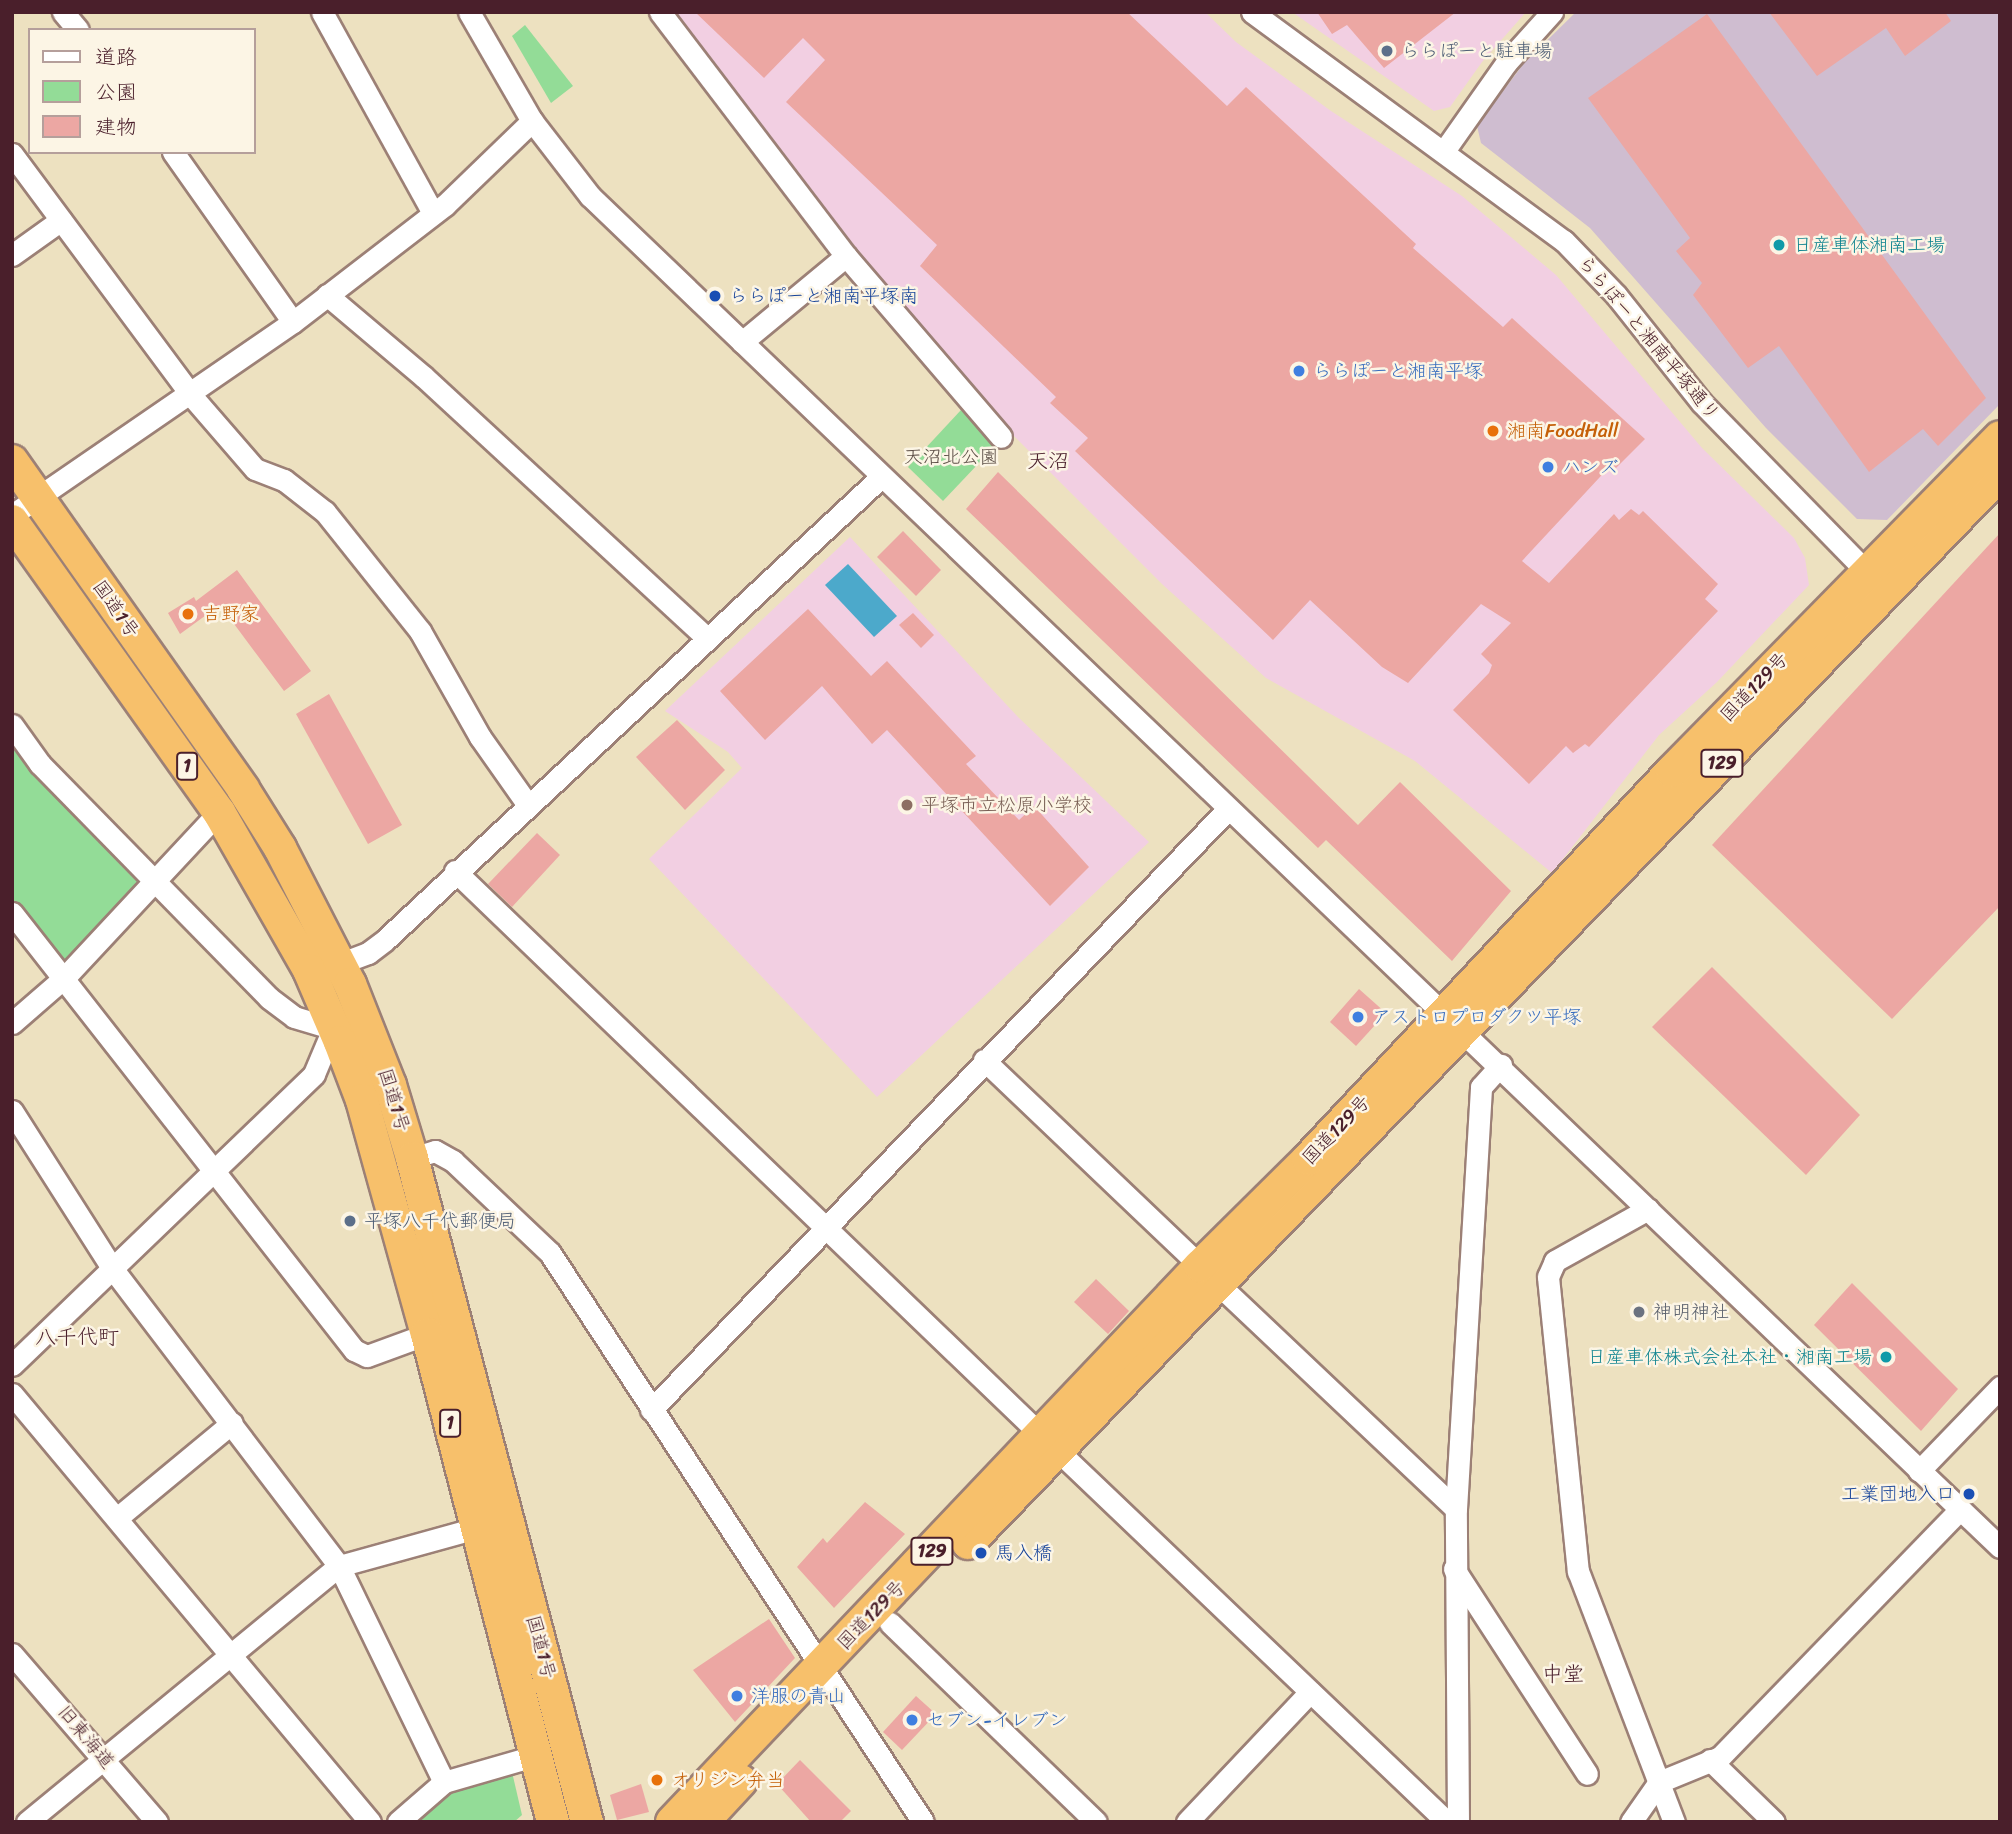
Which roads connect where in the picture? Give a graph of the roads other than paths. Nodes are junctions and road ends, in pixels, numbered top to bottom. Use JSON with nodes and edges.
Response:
{"nodes":[{"id":1,"x":63,"y":12,"type":"edge"},
{"id":2,"x":322,"y":12,"type":"edge"},
{"id":3,"x":469,"y":12,"type":"edge"},
{"id":4,"x":660,"y":12,"type":"edge"},
{"id":5,"x":1252,"y":12,"type":"edge"},
{"id":6,"x":1552,"y":12,"type":"edge"},
{"id":7,"x":76,"y":28,"type":"edge"},
{"id":8,"x":532,"y":121,"type":"junction"},
{"id":9,"x":1444,"y":150,"type":"junction"},
{"id":10,"x":12,"y":154,"type":"edge"},
{"id":11,"x":174,"y":154,"type":"edge"},
{"id":12,"x":433,"y":213,"type":"junction"},
{"id":13,"x":61,"y":220,"type":"junction"},
{"id":14,"x":12,"y":255,"type":"edge"},
{"id":15,"x":846,"y":256,"type":"junction"},
{"id":16,"x":327,"y":295,"type":"junction"},
{"id":17,"x":292,"y":322,"type":"junction"},
{"id":18,"x":743,"y":342,"type":"junction"},
{"id":19,"x":190,"y":394,"type":"junction"},
{"id":20,"x":1001,"y":437,"type":"dead end"},
{"id":21,"x":2000,"y":437,"type":"edge"},
{"id":22,"x":12,"y":461,"type":"edge"},
{"id":23,"x":2000,"y":474,"type":"edge"},
{"id":24,"x":881,"y":477,"type":"junction"},
{"id":25,"x":40,"y":499,"type":"junction"},
{"id":26,"x":12,"y":515,"type":"edge"},
{"id":27,"x":12,"y":522,"type":"edge"},
{"id":28,"x":1877,"y":582,"type":"junction"},
{"id":29,"x":708,"y":639,"type":"junction"},
{"id":30,"x":12,"y":724,"type":"edge"},
{"id":31,"x":528,"y":805,"type":"junction"},
{"id":32,"x":1227,"y":810,"type":"junction"},
{"id":33,"x":219,"y":812,"type":"junction"},
{"id":34,"x":456,"y":871,"type":"junction"},
{"id":35,"x":155,"y":880,"type":"junction"},
{"id":36,"x":12,"y":912,"type":"edge"},
{"id":37,"x":353,"y":968,"type":"junction"},
{"id":38,"x":309,"y":970,"type":"junction"},
{"id":39,"x":65,"y":977,"type":"junction"},
{"id":40,"x":1455,"y":1022,"type":"junction"},
{"id":41,"x":12,"y":1023,"type":"edge"},
{"id":42,"x":348,"y":1043,"type":"junction"},
{"id":43,"x":984,"y":1060,"type":"junction"},
{"id":44,"x":1501,"y":1065,"type":"junction"},
{"id":45,"x":12,"y":1111,"type":"edge"},
{"id":46,"x":412,"y":1158,"type":"junction"},
{"id":47,"x":216,"y":1168,"type":"junction"},
{"id":48,"x":1648,"y":1209,"type":"junction"},
{"id":49,"x":825,"y":1226,"type":"junction"},
{"id":50,"x":113,"y":1268,"type":"junction"},
{"id":51,"x":1210,"y":1276,"type":"junction"},
{"id":52,"x":427,"y":1334,"type":"junction"},
{"id":53,"x":12,"y":1365,"type":"edge"},
{"id":54,"x":2000,"y":1387,"type":"edge"},
{"id":55,"x":12,"y":1394,"type":"edge"},
{"id":56,"x":651,"y":1410,"type":"junction"},
{"id":57,"x":232,"y":1423,"type":"junction"},
{"id":58,"x":1049,"y":1442,"type":"junction"},
{"id":59,"x":1919,"y":1471,"type":"junction"},
{"id":60,"x":1960,"y":1509,"type":"junction"},
{"id":61,"x":1455,"y":1510,"type":"junction"},
{"id":62,"x":117,"y":1518,"type":"junction"},
{"id":63,"x":476,"y":1528,"type":"junction"},
{"id":64,"x":2000,"y":1547,"type":"edge"},
{"id":65,"x":339,"y":1566,"type":"junction"},
{"id":66,"x":1454,"y":1569,"type":"junction"},
{"id":67,"x":890,"y":1623,"type":"junction"},
{"id":68,"x":232,"y":1653,"type":"junction"},
{"id":69,"x":12,"y":1654,"type":"edge"},
{"id":70,"x":828,"y":1674,"type":"junction"},
{"id":71,"x":1310,"y":1692,"type":"junction"},
{"id":72,"x":534,"y":1756,"type":"junction"},
{"id":73,"x":104,"y":1758,"type":"junction"},
{"id":74,"x":1710,"y":1760,"type":"junction"},
{"id":75,"x":1587,"y":1774,"type":"dead end"},
{"id":76,"x":444,"y":1782,"type":"junction"},
{"id":77,"x":1659,"y":1782,"type":"junction"},
{"id":78,"x":27,"y":1822,"type":"edge"},
{"id":79,"x":157,"y":1822,"type":"edge"},
{"id":80,"x":370,"y":1822,"type":"edge"},
{"id":81,"x":398,"y":1822,"type":"edge"},
{"id":82,"x":553,"y":1822,"type":"edge"},
{"id":83,"x":587,"y":1822,"type":"edge"},
{"id":84,"x":672,"y":1822,"type":"edge"},
{"id":85,"x":702,"y":1822,"type":"edge"},
{"id":86,"x":923,"y":1822,"type":"edge"},
{"id":87,"x":1096,"y":1822,"type":"edge"},
{"id":88,"x":1187,"y":1822,"type":"edge"},
{"id":89,"x":1447,"y":1822,"type":"edge"},
{"id":90,"x":1458,"y":1822,"type":"edge"},
{"id":91,"x":1631,"y":1822,"type":"edge"},
{"id":92,"x":1674,"y":1822,"type":"edge"},
{"id":93,"x":1774,"y":1822,"type":"edge"}],
"edges":[{"from":1,"to":7,"type":"street"},
{"from":2,"to":12,"type":"street"},
{"from":3,"to":8,"type":"street"},
{"from":4,"to":15,"type":"street"},
{"from":5,"to":9,"type":"street","name":"ららぽーと湘南平塚通り"},
{"from":6,"to":9,"type":"street"},
{"from":8,"to":12,"type":"street"},
{"from":8,"to":18,"type":"street"},
{"from":9,"to":28,"type":"street","name":"ららぽーと湘南平塚通り"},
{"from":10,"to":13,"type":"street"},
{"from":11,"to":17,"type":"street"},
{"from":12,"to":16,"type":"street"},
{"from":13,"to":14,"type":"street"},
{"from":13,"to":19,"type":"street"},
{"from":15,"to":18,"type":"street"},
{"from":15,"to":20,"type":"street"},
{"from":16,"to":17,"type":"street"},
{"from":16,"to":29,"type":"street"},
{"from":17,"to":19,"type":"street"},
{"from":18,"to":24,"type":"street"},
{"from":19,"to":25,"type":"street"},
{"from":19,"to":31,"type":"street"},
{"from":21,"to":28,"type":"highway","name":"国道129号","number":"129"},
{"from":22,"to":25,"type":"highway","name":"国道1号","number":"1"},
{"from":23,"to":28,"type":"highway","name":"国道129号","number":"129"},
{"from":24,"to":29,"type":"street"},
{"from":24,"to":32,"type":"street"},
{"from":25,"to":26,"type":"street"},
{"from":25,"to":37,"type":"highway","name":"国道1号","number":"1"},
{"from":27,"to":33,"type":"highway","name":"国道1号","number":"1"},
{"from":28,"to":40,"type":"highway","name":"国道129号","number":"129"},
{"from":29,"to":31,"type":"street"},
{"from":30,"to":35,"type":"street"},
{"from":31,"to":34,"type":"street"},
{"from":32,"to":40,"type":"street"},
{"from":32,"to":43,"type":"street"},
{"from":33,"to":35,"type":"street"},
{"from":33,"to":38,"type":"highway","name":"国道1号","number":"1"},
{"from":34,"to":37,"type":"street"},
{"from":34,"to":49,"type":"street"},
{"from":35,"to":39,"type":"street"},
{"from":35,"to":42,"type":"street"},
{"from":36,"to":39,"type":"street"},
{"from":37,"to":38,"type":"street"},
{"from":37,"to":42,"type":"highway","name":"国道1号","number":"1"},
{"from":37,"to":42,"type":"street"},
{"from":38,"to":42,"type":"highway","name":"国道1号","number":"1"},
{"from":39,"to":41,"type":"street"},
{"from":39,"to":47,"type":"street"},
{"from":40,"to":44,"type":"street"},
{"from":40,"to":51,"type":"highway","name":"国道129号","number":"129"},
{"from":42,"to":46,"type":"highway","name":"国道1号","number":"1"},
{"from":42,"to":47,"type":"street"},
{"from":42,"to":52,"type":"highway","name":"国道1号","number":"1"},
{"from":43,"to":49,"type":"street"},
{"from":43,"to":51,"type":"street"},
{"from":44,"to":48,"type":"street"},
{"from":44,"to":61,"type":"street"},
{"from":45,"to":50,"type":"street"},
{"from":46,"to":56,"type":"street"},
{"from":46,"to":83,"type":"highway","name":"国道1号","number":"1"},
{"from":47,"to":50,"type":"street"},
{"from":47,"to":52,"type":"street"},
{"from":48,"to":59,"type":"street"},
{"from":48,"to":77,"type":"street"},
{"from":49,"to":56,"type":"street"},
{"from":49,"to":58,"type":"street"},
{"from":50,"to":53,"type":"street"},
{"from":50,"to":57,"type":"street"},
{"from":51,"to":58,"type":"highway","name":"国道129号","number":"129"},
{"from":51,"to":61,"type":"street"},
{"from":52,"to":63,"type":"highway","name":"国道1号","number":"1"},
{"from":54,"to":59,"type":"street"},
{"from":55,"to":62,"type":"street"},
{"from":56,"to":70,"type":"street"},
{"from":57,"to":62,"type":"street"},
{"from":57,"to":65,"type":"street"},
{"from":58,"to":67,"type":"highway","name":"国道129号","number":"129"},
{"from":58,"to":70,"type":"highway","name":"国道129号","number":"129"},
{"from":58,"to":71,"type":"street"},
{"from":59,"to":60,"type":"street"},
{"from":60,"to":64,"type":"street"},
{"from":60,"to":74,"type":"street"},
{"from":61,"to":66,"type":"street"},
{"from":62,"to":68,"type":"street"},
{"from":63,"to":65,"type":"street"},
{"from":63,"to":72,"type":"highway","name":"国道1号","number":"1"},
{"from":65,"to":68,"type":"street"},
{"from":65,"to":76,"type":"street"},
{"from":66,"to":75,"type":"street"},
{"from":66,"to":90,"type":"street"},
{"from":67,"to":70,"type":"highway","name":"国道129号","number":"129"},
{"from":67,"to":87,"type":"street"},
{"from":68,"to":73,"type":"street"},
{"from":68,"to":80,"type":"street"},
{"from":69,"to":73,"type":"street","name":"旧東海道"},
{"from":70,"to":84,"type":"highway","name":"国道129号","number":"129"},
{"from":70,"to":85,"type":"highway","name":"国道129号","number":"129"},
{"from":70,"to":86,"type":"street"},
{"from":71,"to":88,"type":"street"},
{"from":71,"to":89,"type":"street"},
{"from":72,"to":76,"type":"street"},
{"from":72,"to":82,"type":"highway","name":"国道1号","number":"1"},
{"from":73,"to":78,"type":"street"},
{"from":73,"to":79,"type":"street","name":"旧東海道"},
{"from":74,"to":77,"type":"street"},
{"from":74,"to":93,"type":"street"},
{"from":76,"to":81,"type":"street"},
{"from":77,"to":91,"type":"street"},
{"from":77,"to":92,"type":"street"}]}
